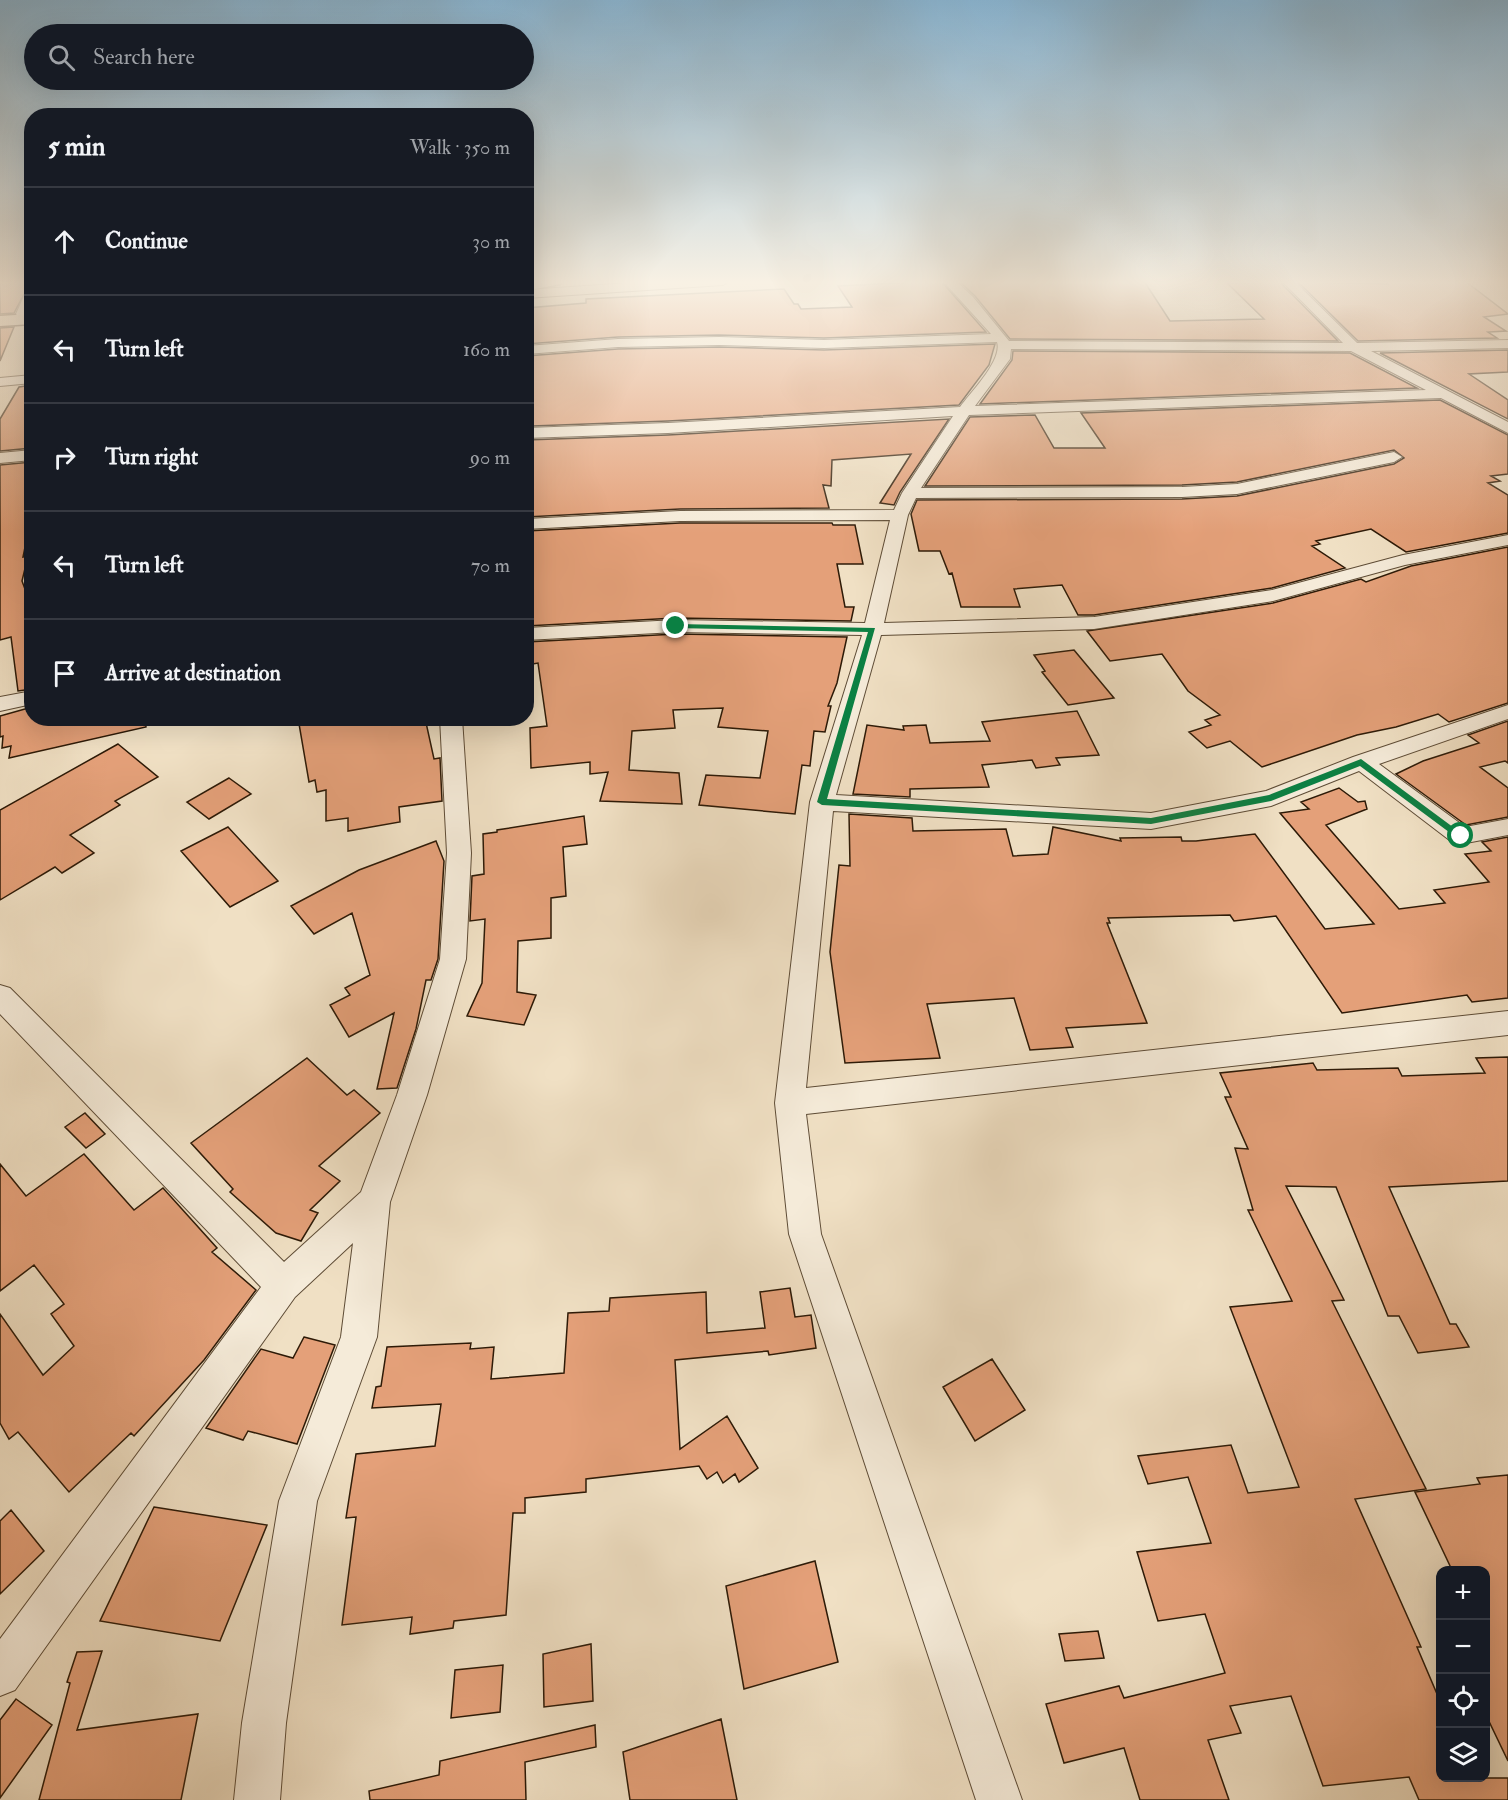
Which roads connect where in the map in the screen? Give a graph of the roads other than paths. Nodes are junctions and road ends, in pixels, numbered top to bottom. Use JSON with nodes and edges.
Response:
{"nodes":[{"id":1,"x":998,"y":365,"type":"edge"},
{"id":2,"x":1387,"y":365,"type":"edge"},
{"id":3,"x":24,"y":380,"type":"edge"},
{"id":4,"x":0,"y":382,"type":"edge"},
{"id":5,"x":1441,"y":394,"type":"junction"},
{"id":6,"x":964,"y":411,"type":"junction"},
{"id":7,"x":1508,"y":428,"type":"edge"},
{"id":8,"x":534,"y":433,"type":"edge"},
{"id":9,"x":24,"y":456,"type":"edge"},
{"id":10,"x":1394,"y":457,"type":"dead end"},
{"id":11,"x":0,"y":458,"type":"edge"},
{"id":12,"x":905,"y":504,"type":"junction"},
{"id":13,"x":534,"y":524,"type":"edge"},
{"id":14,"x":1508,"y":540,"type":"edge"},
{"id":15,"x":873,"y":629,"type":"junction"},
{"id":16,"x":534,"y":634,"type":"edge"},
{"id":17,"x":24,"y":700,"type":"edge"},
{"id":18,"x":0,"y":704,"type":"edge"},
{"id":19,"x":1508,"y":712,"type":"edge"},
{"id":20,"x":451,"y":726,"type":"edge"},
{"id":21,"x":1361,"y":762,"type":"junction"},
{"id":22,"x":822,"y":802,"type":"junction"},
{"id":23,"x":1508,"y":827,"type":"edge"},
{"id":24,"x":0,"y":996,"type":"edge"},
{"id":25,"x":1508,"y":1023,"type":"edge"},
{"id":26,"x":790,"y":1103,"type":"junction"},
{"id":27,"x":374,"y":1202,"type":"junction"},
{"id":28,"x":283,"y":1285,"type":"junction"},
{"id":29,"x":0,"y":1675,"type":"edge"},
{"id":30,"x":257,"y":1800,"type":"edge"},
{"id":31,"x":999,"y":1800,"type":"edge"}],
"edges":[{"from":1,"to":6,"type":"street"},
{"from":2,"to":5,"type":"street"},
{"from":3,"to":4,"type":"street"},
{"from":5,"to":6,"type":"street"},
{"from":5,"to":7,"type":"street"},
{"from":6,"to":8,"type":"street"},
{"from":6,"to":12,"type":"street"},
{"from":9,"to":11,"type":"street"},
{"from":10,"to":12,"type":"street"},
{"from":12,"to":13,"type":"street"},
{"from":12,"to":15,"type":"street"},
{"from":14,"to":15,"type":"street"},
{"from":15,"to":16,"type":"street"},
{"from":15,"to":22,"type":"street"},
{"from":17,"to":18,"type":"street"},
{"from":19,"to":21,"type":"street"},
{"from":20,"to":27,"type":"street"},
{"from":21,"to":22,"type":"street"},
{"from":21,"to":23,"type":"street"},
{"from":22,"to":26,"type":"street"},
{"from":24,"to":28,"type":"street"},
{"from":25,"to":26,"type":"street"},
{"from":26,"to":31,"type":"street"},
{"from":27,"to":28,"type":"street"},
{"from":27,"to":30,"type":"street"},
{"from":28,"to":29,"type":"street"}]}
